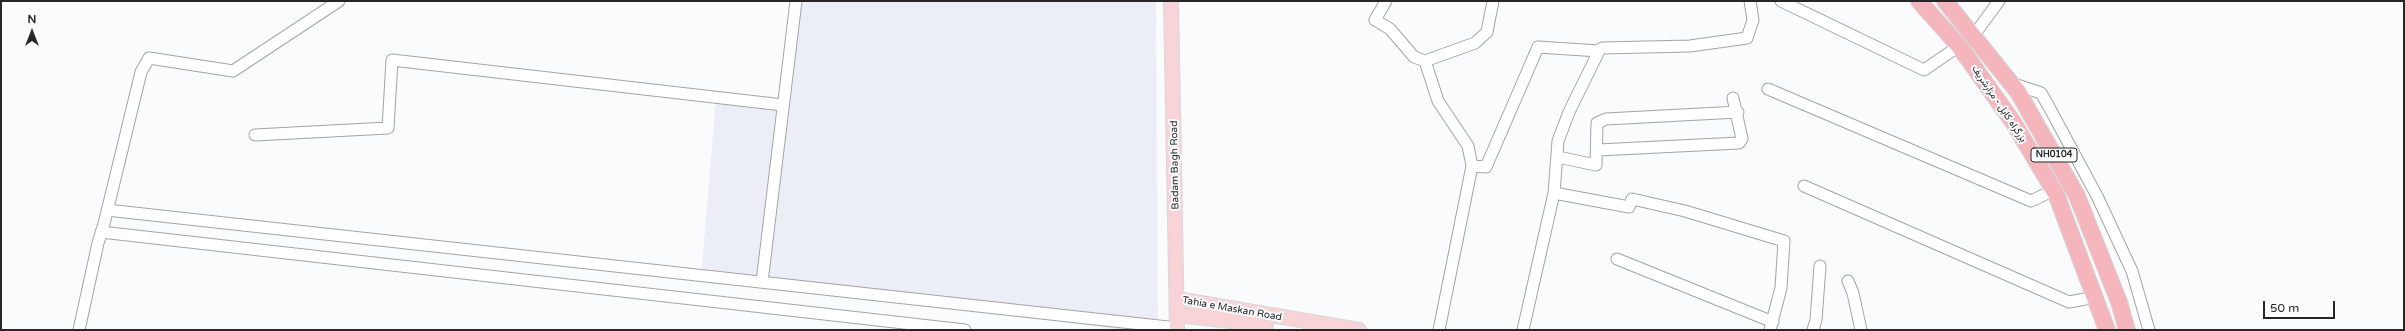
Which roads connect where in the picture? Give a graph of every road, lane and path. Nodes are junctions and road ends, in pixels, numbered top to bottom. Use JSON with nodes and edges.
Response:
{"nodes":[{"id":1,"x":339,"y":1,"type":"edge"},
{"id":2,"x":796,"y":1,"type":"edge"},
{"id":3,"x":1172,"y":1,"type":"edge"},
{"id":4,"x":1386,"y":1,"type":"edge"},
{"id":5,"x":1493,"y":1,"type":"edge"},
{"id":6,"x":1750,"y":1,"type":"edge"},
{"id":7,"x":1781,"y":1,"type":"edge"},
{"id":8,"x":1919,"y":1,"type":"edge"},
{"id":9,"x":1945,"y":1,"type":"edge"},
{"id":10,"x":1999,"y":1,"type":"edge"},
{"id":11,"x":1974,"y":35,"type":"junction"},
{"id":12,"x":1959,"y":46,"type":"junction"},
{"id":13,"x":1599,"y":51,"type":"junction"},
{"id":14,"x":1425,"y":61,"type":"junction"},
{"id":15,"x":2010,"y":82,"type":"junction"},
{"id":16,"x":1768,"y":88,"type":"dead end"},
{"id":17,"x":1733,"y":98,"type":"dead end"},
{"id":18,"x":783,"y":105,"type":"junction"},
{"id":19,"x":1738,"y":112,"type":"junction"},
{"id":20,"x":255,"y":135,"type":"dead end"},
{"id":21,"x":1598,"y":150,"type":"junction"},
{"id":22,"x":1558,"y":157,"type":"junction"},
{"id":23,"x":1472,"y":166,"type":"junction"},
{"id":24,"x":1804,"y":186,"type":"dead end"},
{"id":25,"x":2054,"y":190,"type":"junction"},
{"id":26,"x":1554,"y":193,"type":"junction"},
{"id":27,"x":107,"y":210,"type":"junction"},
{"id":28,"x":101,"y":232,"type":"junction"},
{"id":29,"x":1617,"y":259,"type":"dead end"},
{"id":30,"x":1820,"y":266,"type":"dead end"},
{"id":31,"x":1848,"y":281,"type":"dead end"},
{"id":32,"x":762,"y":282,"type":"junction"},
{"id":33,"x":2096,"y":297,"type":"junction"},
{"id":34,"x":1177,"y":300,"type":"junction"},
{"id":35,"x":1177,"y":325,"type":"edge"},
{"id":36,"x":1772,"y":326,"type":"edge"},
{"id":37,"x":79,"y":330,"type":"edge"},
{"id":38,"x":965,"y":330,"type":"edge"},
{"id":39,"x":1303,"y":330,"type":"edge"},
{"id":40,"x":1359,"y":330,"type":"edge"},
{"id":41,"x":1439,"y":330,"type":"edge"},
{"id":42,"x":1523,"y":330,"type":"edge"},
{"id":43,"x":1813,"y":330,"type":"edge"},
{"id":44,"x":1861,"y":330,"type":"edge"},
{"id":45,"x":2107,"y":330,"type":"edge"},
{"id":46,"x":2127,"y":330,"type":"edge"},
{"id":47,"x":2149,"y":330,"type":"edge"}],
"edges":[{"from":1,"to":27,"type":"street"},
{"from":2,"to":18,"type":"street"},
{"from":3,"to":34,"type":"main road","name":"Badam Bagh Road"},
{"from":4,"to":14,"type":"street"},
{"from":5,"to":14,"type":"street"},
{"from":6,"to":13,"type":"street"},
{"from":7,"to":12,"type":"street"},
{"from":8,"to":12,"type":"highway","name":"بزرگراه کابل - مزارشریف","number":"NH0104"},
{"from":9,"to":11,"type":"highway","name":"بزرگراه کابل - مزارشریف","number":"NH0104"},
{"from":10,"to":11,"type":"street"},
{"from":11,"to":15,"type":"highway","name":"بزرگراه کابل - مزارشریف","number":"NH0104"},
{"from":12,"to":25,"type":"highway","name":"بزرگراه کابل - مزارشریف","number":"NH0104"},
{"from":13,"to":22,"type":"street"},
{"from":13,"to":23,"type":"street"},
{"from":14,"to":23,"type":"street"},
{"from":15,"to":46,"type":"highway","name":"بزرگراه کابل - مزارشریف","number":"NH0104"},
{"from":15,"to":47,"type":"street"},
{"from":16,"to":25,"type":"street"},
{"from":17,"to":19,"type":"street"},
{"from":18,"to":20,"type":"street"},
{"from":18,"to":32,"type":"street"},
{"from":19,"to":21,"type":"street"},
{"from":19,"to":21,"type":"street"},
{"from":21,"to":22,"type":"street"},
{"from":22,"to":26,"type":"street"},
{"from":23,"to":41,"type":"street"},
{"from":24,"to":33,"type":"street"},
{"from":25,"to":33,"type":"highway","name":"بزرگراه کابل - مزارشریف","number":"NH0104"},
{"from":26,"to":36,"type":"street"},
{"from":26,"to":42,"type":"street"},
{"from":27,"to":28,"type":"street"},
{"from":27,"to":32,"type":"street"},
{"from":28,"to":37,"type":"street"},
{"from":28,"to":38,"type":"street"},
{"from":29,"to":36,"type":"street"},
{"from":30,"to":43,"type":"street"},
{"from":31,"to":44,"type":"street"},
{"from":32,"to":35,"type":"street"},
{"from":33,"to":45,"type":"highway","name":"بزرگراه کابل - مزارشریف","number":"NH0104"},
{"from":34,"to":35,"type":"main road","name":"Badam Bagh Road"},
{"from":34,"to":40,"type":"main road","name":"Tahia e Maskan Road"},
{"from":35,"to":39,"type":"main road","name":"Tahia e Maskan Road"}]}
